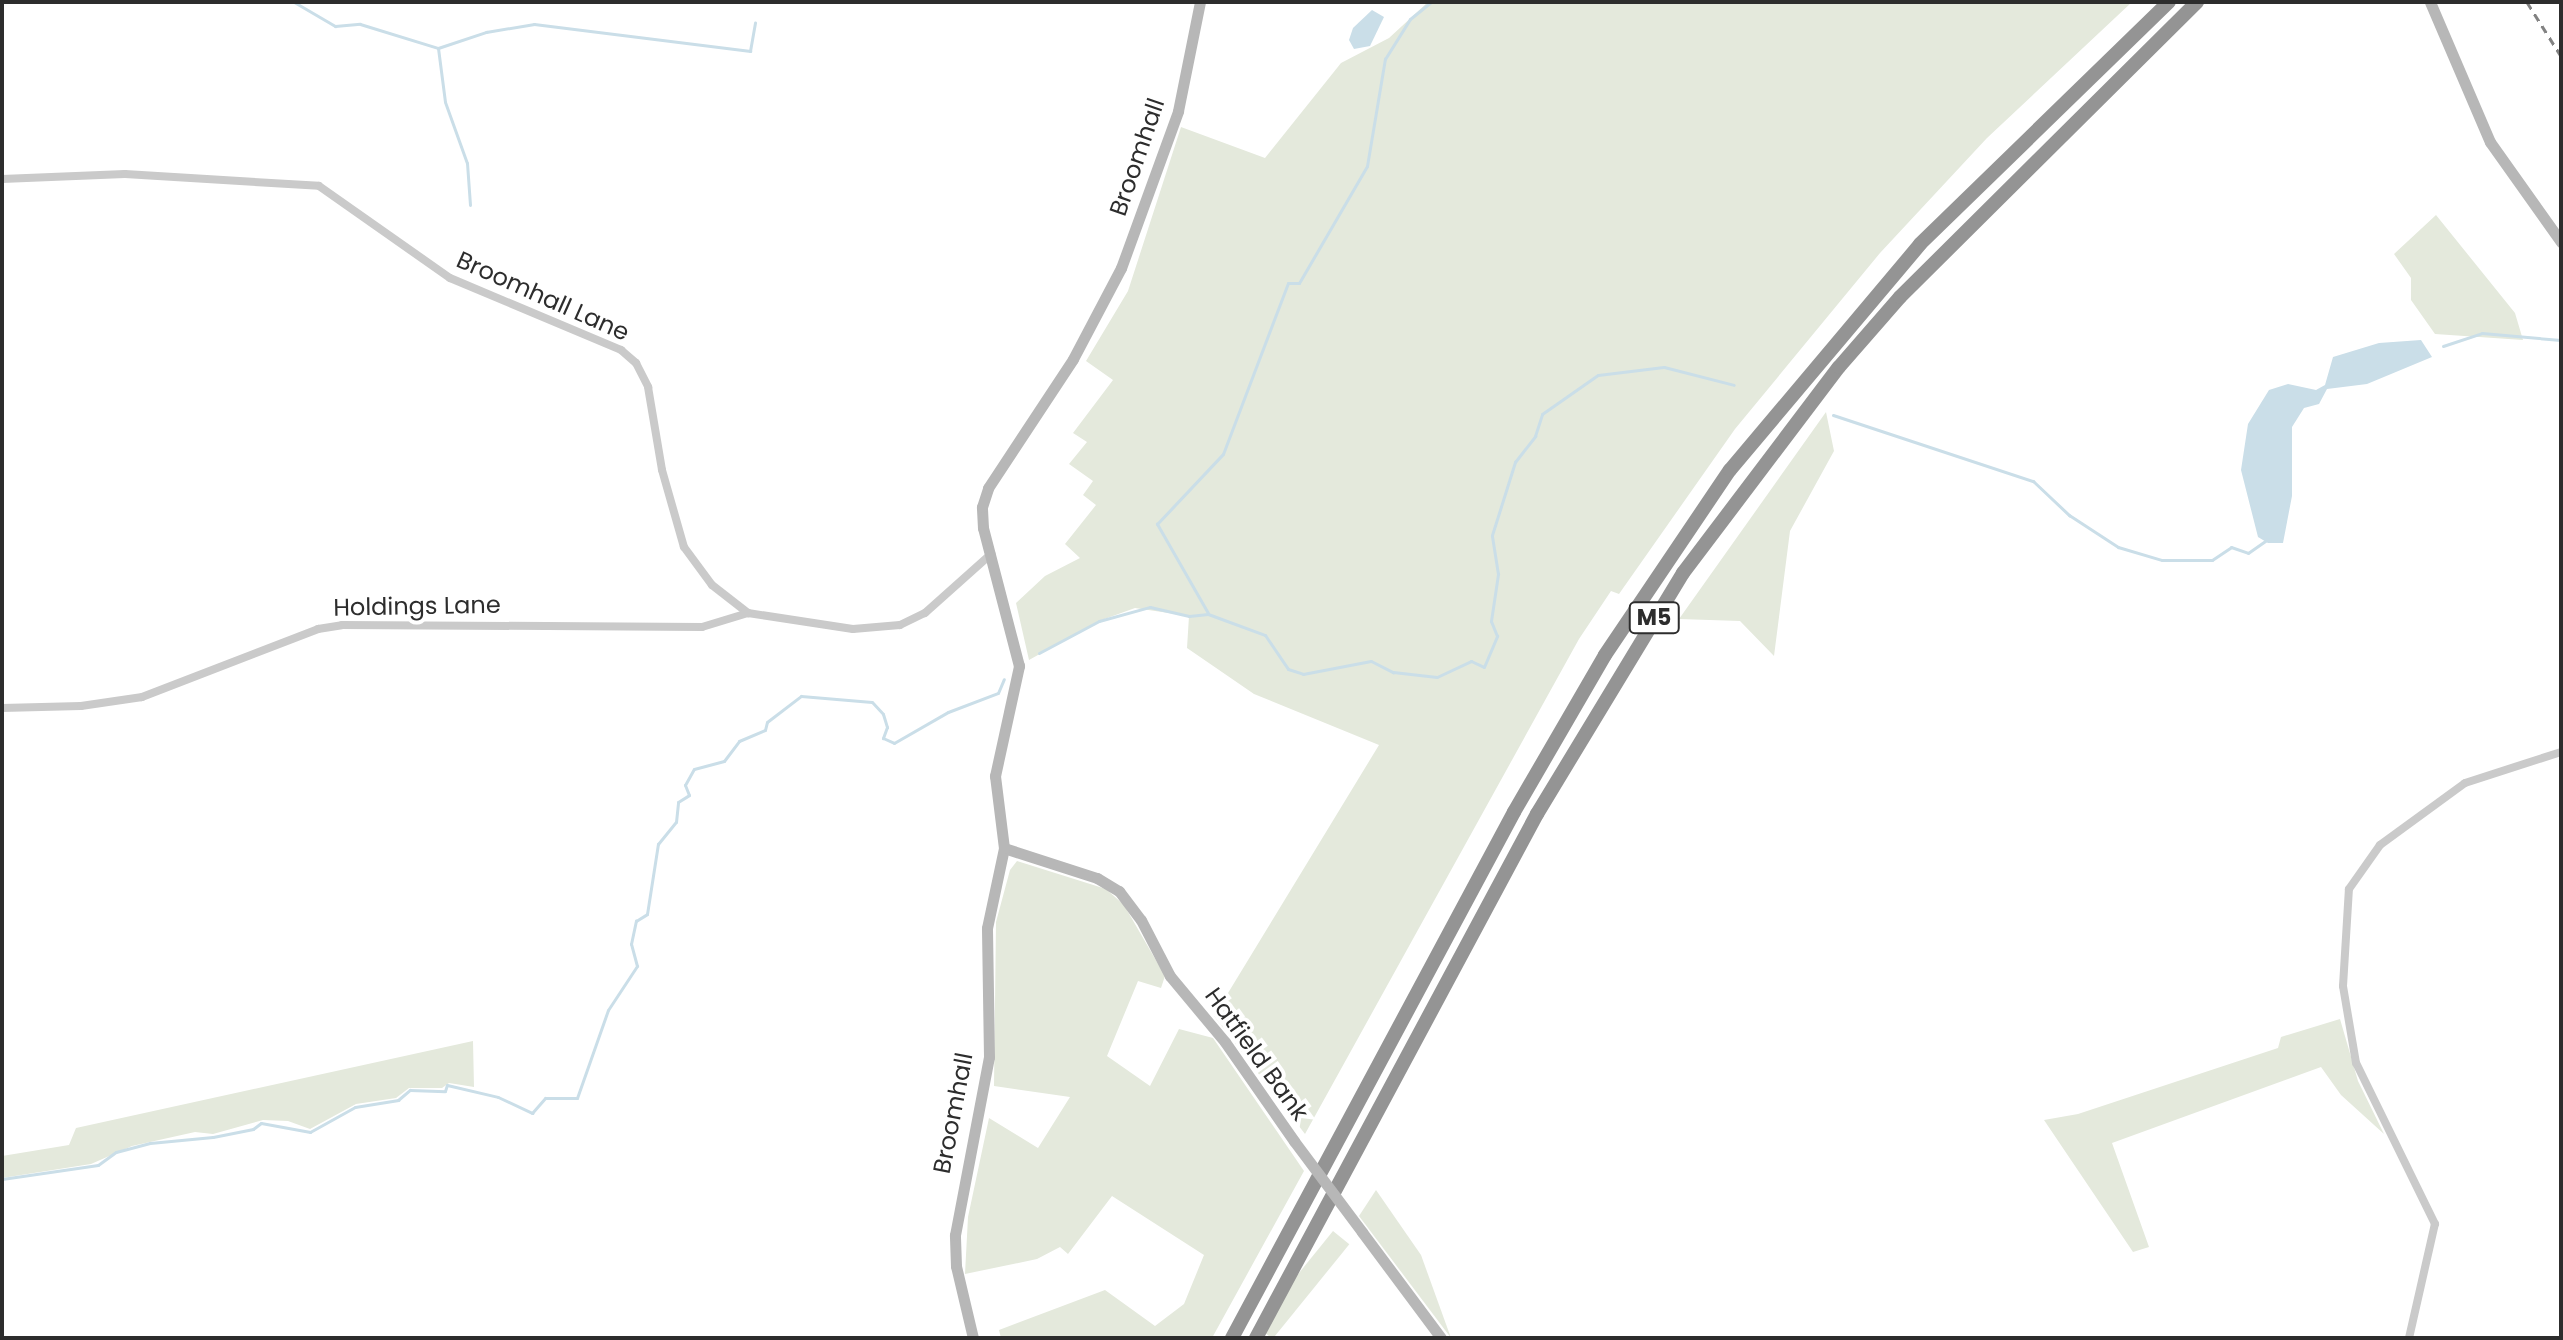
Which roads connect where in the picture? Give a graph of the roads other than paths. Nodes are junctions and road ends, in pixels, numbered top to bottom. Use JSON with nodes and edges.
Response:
{"nodes":[{"id":1,"x":1200,"y":2,"type":"edge"},
{"id":2,"x":2169,"y":2,"type":"edge"},
{"id":3,"x":2197,"y":2,"type":"edge"},
{"id":4,"x":2430,"y":2,"type":"edge"},
{"id":5,"x":2,"y":179,"type":"edge"},
{"id":6,"x":2561,"y":242,"type":"edge"},
{"id":7,"x":991,"y":554,"type":"junction"},
{"id":8,"x":748,"y":613,"type":"junction"},
{"id":9,"x":2,"y":708,"type":"edge"},
{"id":10,"x":2561,"y":752,"type":"edge"},
{"id":11,"x":1004,"y":848,"type":"junction"},
{"id":12,"x":973,"y":1338,"type":"edge"},
{"id":13,"x":1232,"y":1338,"type":"edge"},
{"id":14,"x":1256,"y":1338,"type":"edge"},
{"id":15,"x":1441,"y":1338,"type":"edge"},
{"id":16,"x":2409,"y":1338,"type":"edge"}],
"edges":[{"from":1,"to":7,"type":"street","name":"Broomhall"},
{"from":2,"to":13,"type":"highway","number":"M5"},
{"from":3,"to":14,"type":"highway","number":"M5"},
{"from":4,"to":6,"type":"street"},
{"from":5,"to":8,"type":"street","name":"Broomhall Lane"},
{"from":7,"to":8,"type":"street","name":"Broomhall Lane"},
{"from":7,"to":11,"type":"street","name":"Broomhall"},
{"from":8,"to":9,"type":"street","name":"Holdings Lane"},
{"from":10,"to":16,"type":"street"},
{"from":11,"to":12,"type":"street","name":"Broomhall"},
{"from":11,"to":15,"type":"street","name":"Hatfield Bank","bridge":true}]}
